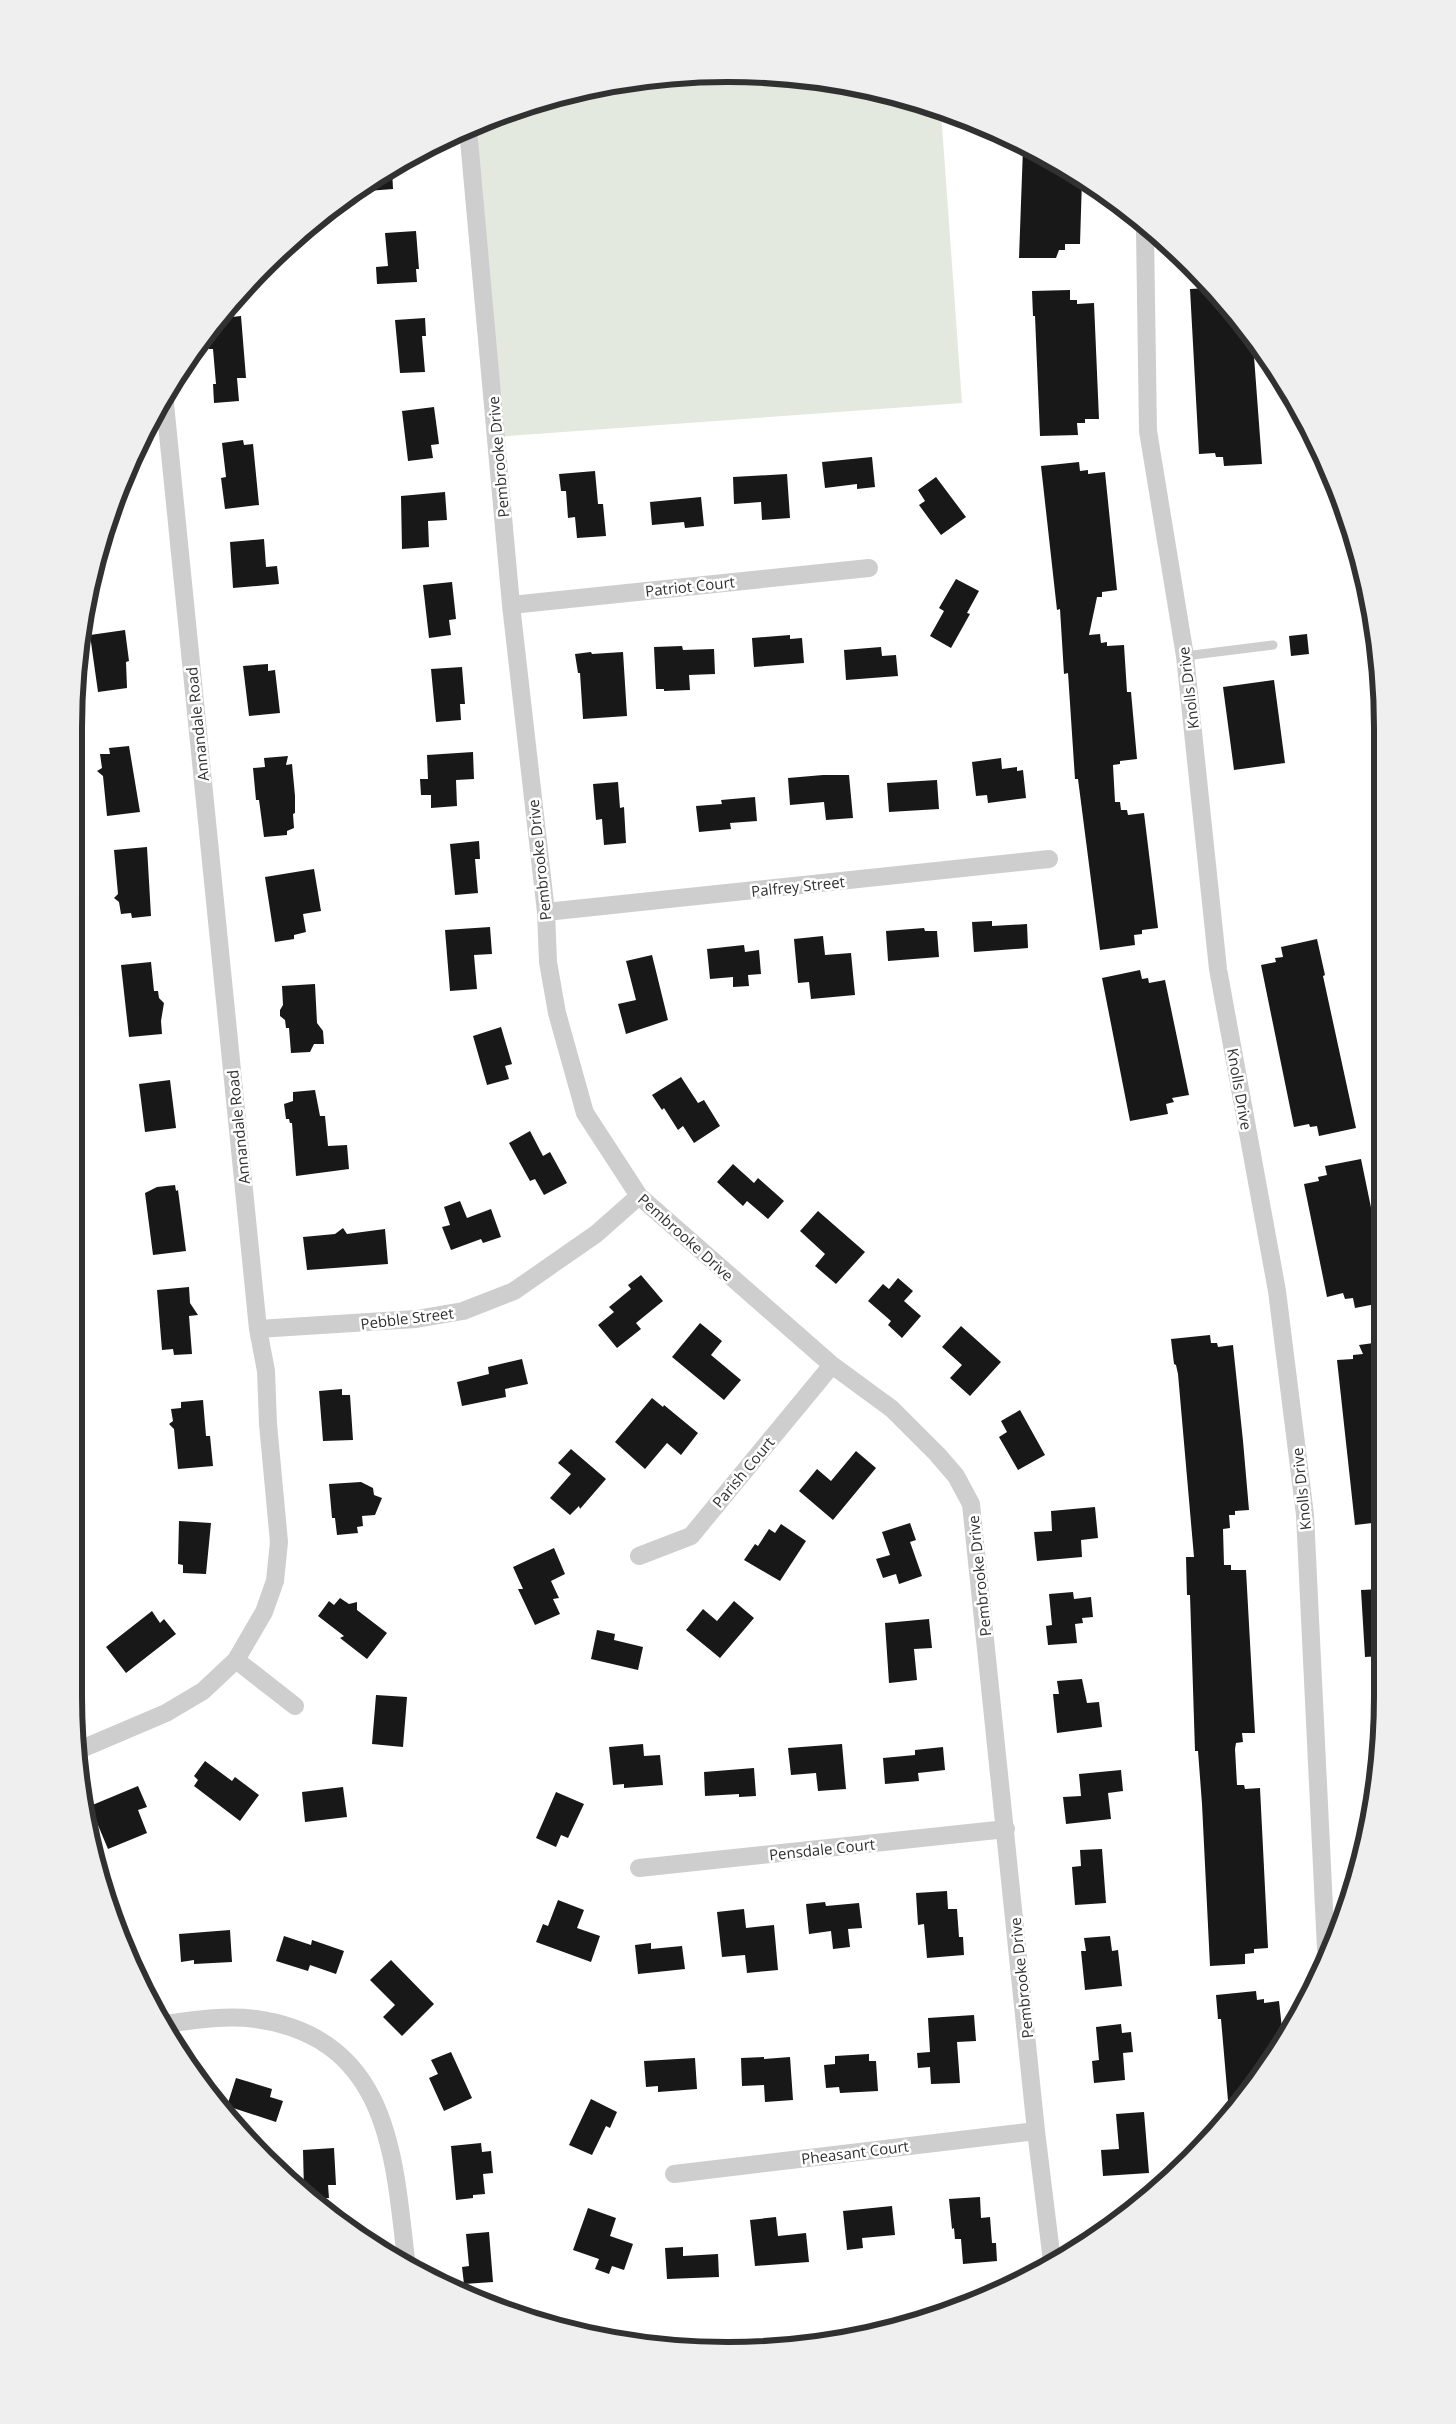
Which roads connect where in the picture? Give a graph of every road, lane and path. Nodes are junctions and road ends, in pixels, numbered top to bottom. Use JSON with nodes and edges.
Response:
{"nodes":[{"id":1,"x":469,"y":137,"type":"edge"},
{"id":2,"x":1145,"y":236,"type":"edge"},
{"id":3,"x":166,"y":411,"type":"edge"},
{"id":4,"x":869,"y":568,"type":"dead end"},
{"id":5,"x":511,"y":605,"type":"junction"},
{"id":6,"x":1273,"y":645,"type":"dead end"},
{"id":7,"x":1185,"y":656,"type":"junction"},
{"id":8,"x":1049,"y":859,"type":"dead end"},
{"id":9,"x":546,"y":912,"type":"junction"},
{"id":10,"x":639,"y":1196,"type":"junction"},
{"id":11,"x":258,"y":1329,"type":"junction"},
{"id":12,"x":832,"y":1365,"type":"junction"},
{"id":13,"x":639,"y":1556,"type":"dead end"},
{"id":14,"x":236,"y":1660,"type":"junction"},
{"id":15,"x":295,"y":1706,"type":"dead end"},
{"id":16,"x":85,"y":1747,"type":"edge"},
{"id":17,"x":1006,"y":1829,"type":"junction"},
{"id":18,"x":639,"y":1868,"type":"dead end"},
{"id":19,"x":1326,"y":1939,"type":"edge"},
{"id":20,"x":172,"y":2023,"type":"edge"},
{"id":21,"x":1036,"y":2131,"type":"junction"},
{"id":22,"x":674,"y":2174,"type":"dead end"},
{"id":23,"x":405,"y":2255,"type":"edge"},
{"id":24,"x":1051,"y":2255,"type":"edge"}],
"edges":[{"from":1,"to":5,"type":"street","name":"Pembrooke Drive"},
{"from":2,"to":7,"type":"street","name":"Knolls Drive"},
{"from":3,"to":11,"type":"street","name":"Annandale Road"},
{"from":4,"to":5,"type":"street","name":"Patriot Court"},
{"from":5,"to":9,"type":"street","name":"Pembrooke Drive"},
{"from":6,"to":7,"type":"lane"},
{"from":7,"to":19,"type":"street","name":"Knolls Drive"},
{"from":8,"to":9,"type":"street","name":"Palfrey Street"},
{"from":9,"to":10,"type":"street","name":"Pembrooke Drive"},
{"from":10,"to":11,"type":"street","name":"Pebble Street"},
{"from":10,"to":12,"type":"street","name":"Pembrooke Drive"},
{"from":11,"to":14,"type":"street","name":"Annandale Road"},
{"from":12,"to":13,"type":"street","name":"Parish Court"},
{"from":12,"to":17,"type":"street","name":"Pembrooke Drive"},
{"from":14,"to":15,"type":"street"},
{"from":14,"to":16,"type":"street","name":"Annandale Road"},
{"from":17,"to":18,"type":"street","name":"Pensdale Court"},
{"from":17,"to":21,"type":"street","name":"Pembrooke Drive"},
{"from":20,"to":23,"type":"street"},
{"from":21,"to":22,"type":"street","name":"Pheasant Court"},
{"from":21,"to":24,"type":"street","name":"Pembrooke Drive"}]}
